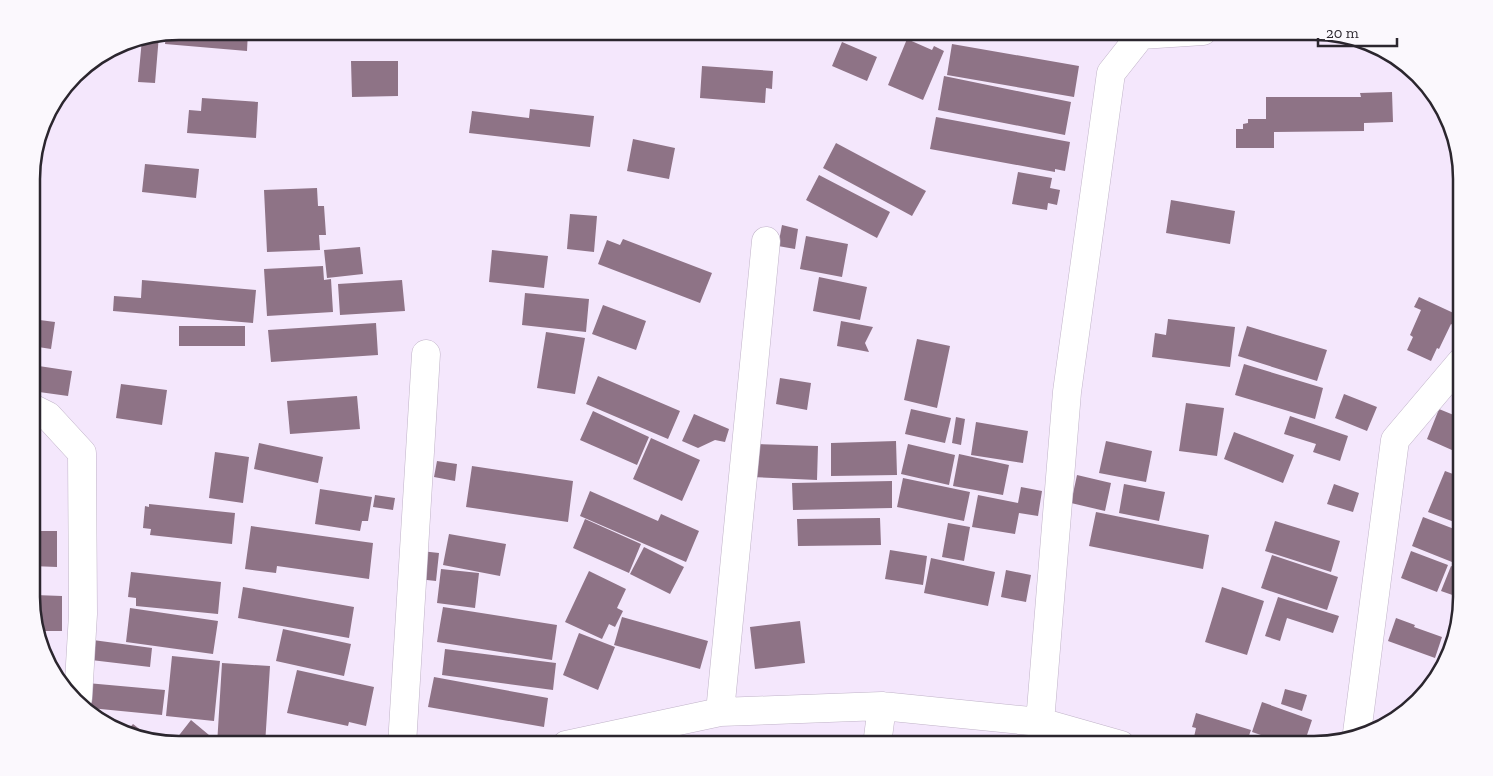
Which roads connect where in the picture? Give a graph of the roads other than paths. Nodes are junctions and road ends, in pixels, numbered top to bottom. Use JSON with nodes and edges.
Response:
{"nodes":[{"id":1,"x":1137,"y":40,"type":"edge"},
{"id":2,"x":766,"y":241,"type":"dead end"},
{"id":3,"x":426,"y":354,"type":"dead end"},
{"id":4,"x":1453,"y":371,"type":"edge"},
{"id":5,"x":40,"y":412,"type":"edge"},
{"id":6,"x":78,"y":692,"type":"edge"},
{"id":7,"x":882,"y":706,"type":"junction"},
{"id":8,"x":720,"y":712,"type":"junction"},
{"id":9,"x":1040,"y":722,"type":"junction"},
{"id":10,"x":1357,"y":729,"type":"edge"},
{"id":11,"x":403,"y":736,"type":"edge"},
{"id":12,"x":608,"y":736,"type":"edge"},
{"id":13,"x":878,"y":736,"type":"edge"},
{"id":14,"x":1092,"y":736,"type":"edge"}],
"edges":[{"from":1,"to":9,"type":"street"},
{"from":2,"to":8,"type":"street"},
{"from":3,"to":11,"type":"street"},
{"from":4,"to":10,"type":"street"},
{"from":5,"to":6,"type":"street"},
{"from":7,"to":8,"type":"street"},
{"from":7,"to":9,"type":"street"},
{"from":7,"to":13,"type":"street"},
{"from":8,"to":12,"type":"street"},
{"from":9,"to":14,"type":"street"}]}
